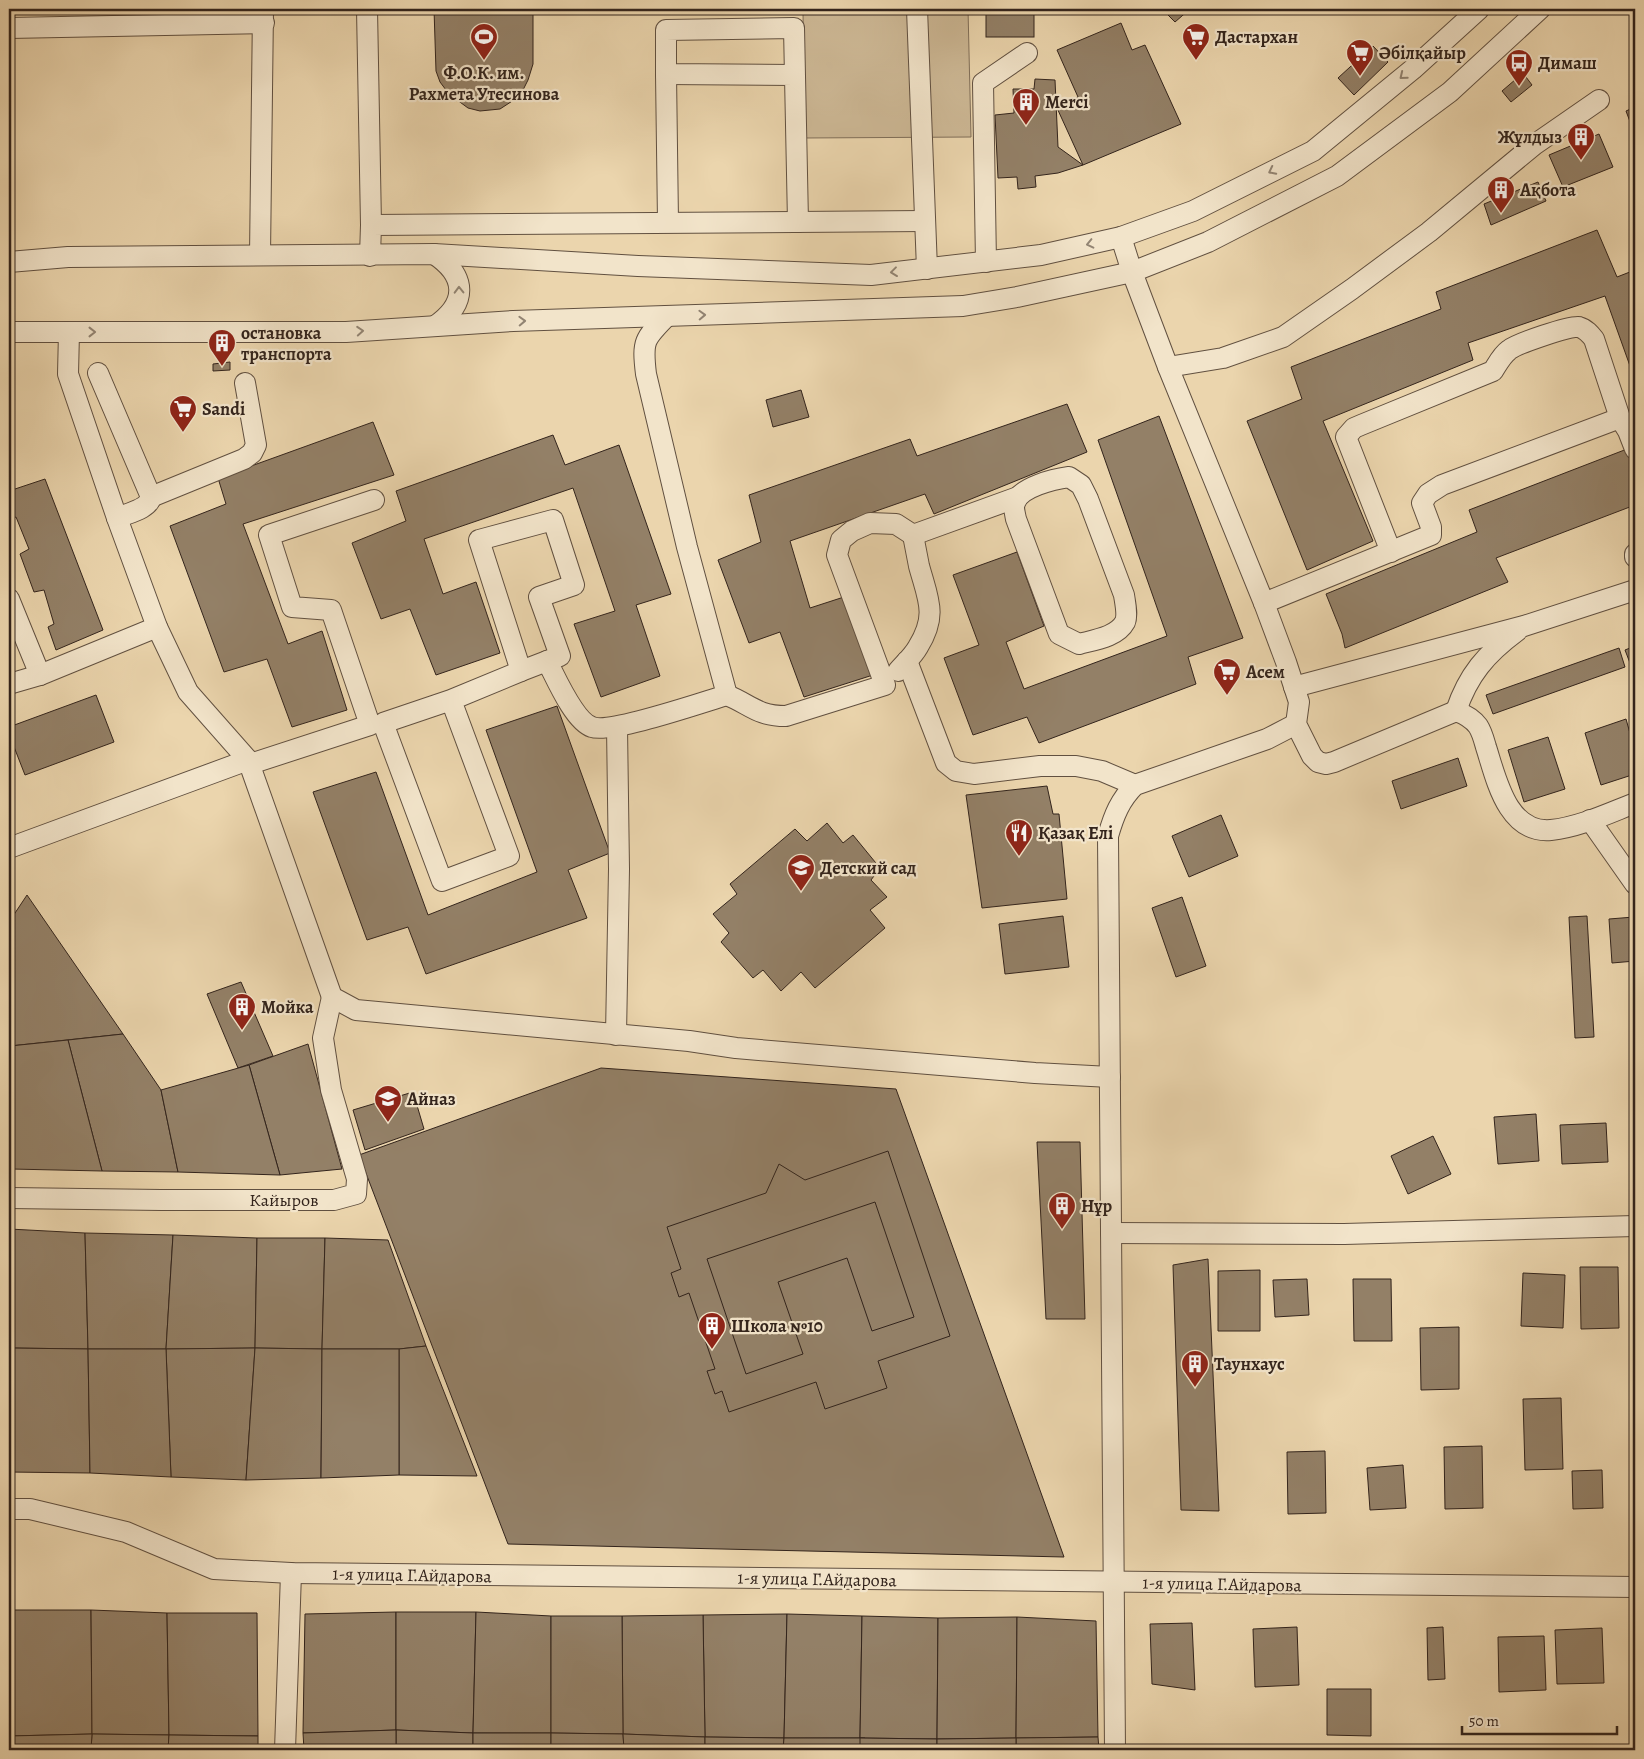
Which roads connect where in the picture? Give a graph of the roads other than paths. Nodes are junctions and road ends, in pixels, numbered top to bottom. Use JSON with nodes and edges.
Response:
{"nodes":[{"id":1,"x":367,"y":9,"type":"edge"},
{"id":2,"x":918,"y":9,"type":"edge"},
{"id":3,"x":1479,"y":9,"type":"edge"},
{"id":4,"x":1540,"y":9,"type":"edge"},
{"id":5,"x":263,"y":16,"type":"edge"},
{"id":6,"x":9,"y":28,"type":"edge"},
{"id":7,"x":1027,"y":53,"type":"dead end"},
{"id":8,"x":666,"y":74,"type":"junction"},
{"id":9,"x":794,"y":75,"type":"junction"},
{"id":10,"x":1598,"y":100,"type":"dead end"},
{"id":11,"x":925,"y":221,"type":"junction"},
{"id":12,"x":668,"y":222,"type":"junction"},
{"id":13,"x":798,"y":222,"type":"junction"},
{"id":14,"x":371,"y":225,"type":"junction"},
{"id":15,"x":1121,"y":237,"type":"junction"},
{"id":16,"x":434,"y":254,"type":"junction"},
{"id":17,"x":260,"y":256,"type":"junction"},
{"id":18,"x":370,"y":256,"type":"junction"},
{"id":19,"x":9,"y":262,"type":"edge"},
{"id":20,"x":986,"y":262,"type":"junction"},
{"id":21,"x":926,"y":269,"type":"junction"},
{"id":22,"x":1132,"y":272,"type":"junction"},
{"id":23,"x":666,"y":316,"type":"junction"},
{"id":24,"x":435,"y":326,"type":"junction"},
{"id":25,"x":9,"y":332,"type":"edge"},
{"id":26,"x":69,"y":332,"type":"junction"},
{"id":27,"x":1168,"y":367,"type":"junction"},
{"id":28,"x":98,"y":373,"type":"dead end"},
{"id":29,"x":245,"y":383,"type":"dead end"},
{"id":30,"x":1620,"y":418,"type":"junction"},
{"id":31,"x":1635,"y":449,"type":"edge"},
{"id":32,"x":151,"y":497,"type":"junction"},
{"id":33,"x":1018,"y":497,"type":"junction"},
{"id":34,"x":374,"y":500,"type":"dead end"},
{"id":35,"x":117,"y":518,"type":"junction"},
{"id":36,"x":913,"y":535,"type":"junction"},
{"id":37,"x":1391,"y":552,"type":"junction"},
{"id":38,"x":1635,"y":590,"type":"edge"},
{"id":39,"x":9,"y":599,"type":"edge"},
{"id":40,"x":1264,"y":603,"type":"junction"},
{"id":41,"x":1524,"y":626,"type":"junction"},
{"id":42,"x":157,"y":627,"type":"junction"},
{"id":43,"x":907,"y":661,"type":"junction"},
{"id":44,"x":547,"y":662,"type":"junction"},
{"id":45,"x":521,"y":671,"type":"junction"},
{"id":46,"x":40,"y":675,"type":"junction"},
{"id":47,"x":9,"y":684,"type":"edge"},
{"id":48,"x":885,"y":685,"type":"junction"},
{"id":49,"x":1294,"y":687,"type":"junction"},
{"id":50,"x":727,"y":695,"type":"junction"},
{"id":51,"x":451,"y":700,"type":"junction"},
{"id":52,"x":1456,"y":711,"type":"junction"},
{"id":53,"x":377,"y":724,"type":"junction"},
{"id":54,"x":1296,"y":724,"type":"junction"},
{"id":55,"x":617,"y":727,"type":"junction"},
{"id":56,"x":249,"y":762,"type":"junction"},
{"id":57,"x":1135,"y":785,"type":"junction"},
{"id":58,"x":1635,"y":803,"type":"edge"},
{"id":59,"x":1590,"y":820,"type":"junction"},
{"id":60,"x":9,"y":848,"type":"edge"},
{"id":61,"x":1635,"y":884,"type":"edge"},
{"id":62,"x":332,"y":997,"type":"junction"},
{"id":63,"x":616,"y":1034,"type":"junction"},
{"id":64,"x":1110,"y":1077,"type":"junction"},
{"id":65,"x":9,"y":1198,"type":"edge"},
{"id":66,"x":1635,"y":1226,"type":"edge"},
{"id":67,"x":1111,"y":1233,"type":"junction"},
{"id":68,"x":9,"y":1509,"type":"edge"},
{"id":69,"x":291,"y":1573,"type":"junction"},
{"id":70,"x":1114,"y":1583,"type":"junction"},
{"id":71,"x":1635,"y":1587,"type":"edge"},
{"id":72,"x":284,"y":1750,"type":"edge"},
{"id":73,"x":1115,"y":1750,"type":"edge"}],
"edges":[{"from":1,"to":14,"type":"street"},
{"from":2,"to":11,"type":"street"},
{"from":3,"to":15,"type":"street","one_way":true},
{"from":4,"to":22,"type":"street"},
{"from":5,"to":6,"type":"street"},
{"from":5,"to":17,"type":"street"},
{"from":7,"to":20,"type":"street"},
{"from":8,"to":9,"type":"street"},
{"from":8,"to":9,"type":"street"},
{"from":8,"to":12,"type":"street"},
{"from":9,"to":13,"type":"street"},
{"from":10,"to":27,"type":"street"},
{"from":11,"to":13,"type":"street"},
{"from":11,"to":21,"type":"street"},
{"from":12,"to":13,"type":"street"},
{"from":12,"to":14,"type":"street"},
{"from":14,"to":18,"type":"street"},
{"from":15,"to":20,"type":"street","one_way":true},
{"from":15,"to":22,"type":"street"},
{"from":16,"to":18,"type":"street"},
{"from":21,"to":16,"type":"street","one_way":true},
{"from":24,"to":16,"type":"street","one_way":true},
{"from":17,"to":18,"type":"street"},
{"from":17,"to":19,"type":"street"},
{"from":20,"to":21,"type":"street"},
{"from":23,"to":22,"type":"street","one_way":true},
{"from":22,"to":27,"type":"street"},
{"from":24,"to":23,"type":"street","one_way":true},
{"from":23,"to":50,"type":"street"},
{"from":26,"to":24,"type":"street","one_way":true},
{"from":25,"to":26,"type":"street"},
{"from":26,"to":35,"type":"street"},
{"from":27,"to":40,"type":"street"},
{"from":28,"to":32,"type":"street"},
{"from":29,"to":32,"type":"street"},
{"from":30,"to":31,"type":"street"},
{"from":30,"to":37,"type":"street"},
{"from":30,"to":37,"type":"street"},
{"from":32,"to":35,"type":"street"},
{"from":33,"to":33,"type":"street"},
{"from":33,"to":36,"type":"street"},
{"from":34,"to":53,"type":"street"},
{"from":35,"to":42,"type":"street"},
{"from":36,"to":43,"type":"street"},
{"from":36,"to":48,"type":"street"},
{"from":37,"to":40,"type":"street"},
{"from":38,"to":41,"type":"street"},
{"from":39,"to":46,"type":"street"},
{"from":40,"to":49,"type":"street"},
{"from":41,"to":49,"type":"street"},
{"from":41,"to":52,"type":"street"},
{"from":42,"to":46,"type":"street"},
{"from":42,"to":56,"type":"street"},
{"from":43,"to":48,"type":"street"},
{"from":43,"to":57,"type":"street"},
{"from":44,"to":45,"type":"street"},
{"from":44,"to":45,"type":"street"},
{"from":44,"to":55,"type":"street"},
{"from":45,"to":51,"type":"street"},
{"from":46,"to":47,"type":"street"},
{"from":48,"to":50,"type":"street"},
{"from":49,"to":54,"type":"street"},
{"from":50,"to":55,"type":"street"},
{"from":51,"to":53,"type":"street"},
{"from":51,"to":53,"type":"street"},
{"from":52,"to":54,"type":"street"},
{"from":52,"to":59,"type":"street"},
{"from":53,"to":56,"type":"street"},
{"from":54,"to":57,"type":"street"},
{"from":55,"to":63,"type":"street"},
{"from":56,"to":60,"type":"street"},
{"from":56,"to":62,"type":"street"},
{"from":57,"to":64,"type":"street"},
{"from":58,"to":59,"type":"street"},
{"from":59,"to":61,"type":"street"},
{"from":62,"to":63,"type":"street"},
{"from":62,"to":65,"type":"street","name":"Кайыров"},
{"from":63,"to":64,"type":"street"},
{"from":64,"to":67,"type":"street"},
{"from":66,"to":67,"type":"street"},
{"from":67,"to":70,"type":"street"},
{"from":68,"to":69,"type":"street","name":"1-я улица Г.Айдарова"},
{"from":69,"to":70,"type":"street","name":"1-я улица Г.Айдарова"},
{"from":69,"to":72,"type":"street"},
{"from":70,"to":71,"type":"street","name":"1-я улица Г.Айдарова"},
{"from":70,"to":73,"type":"street"}]}
